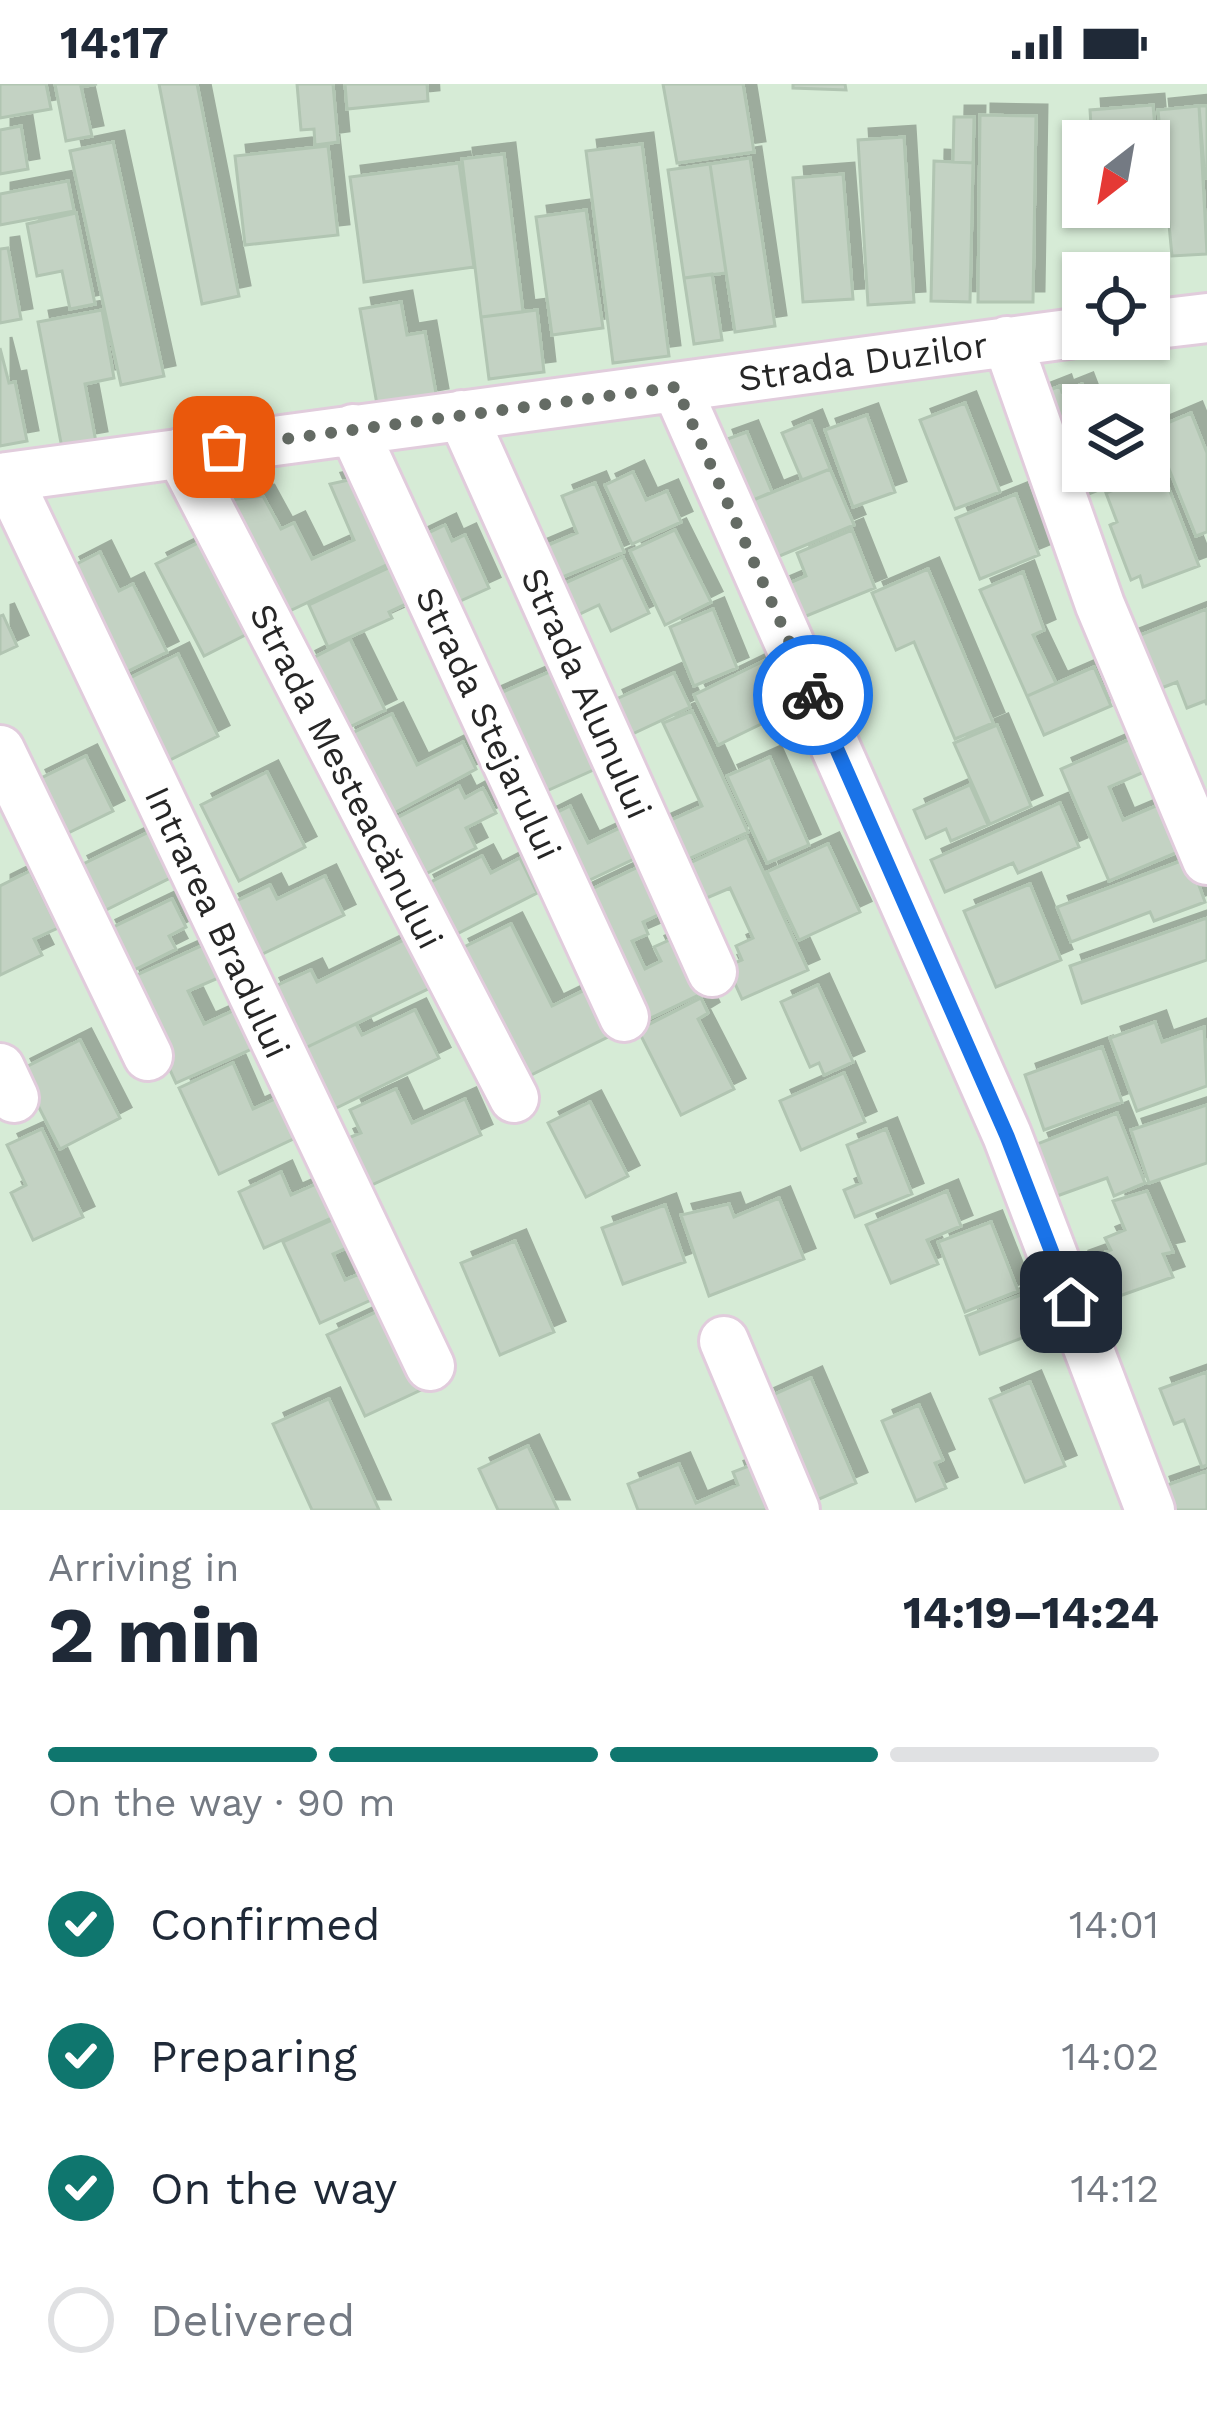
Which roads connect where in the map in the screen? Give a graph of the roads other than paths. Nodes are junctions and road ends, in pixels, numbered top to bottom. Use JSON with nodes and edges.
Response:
{"nodes":[{"id":1,"x":1207,"y":318,"type":"edge"},
{"id":2,"x":1170,"y":322,"type":"edge"},
{"id":3,"x":1062,"y":334,"type":"edge"},
{"id":4,"x":1006,"y":341,"type":"junction"},
{"id":5,"x":676,"y":387,"type":"junction"},
{"id":6,"x":462,"y":415,"type":"junction"},
{"id":7,"x":353,"y":430,"type":"junction"},
{"id":8,"x":180,"y":453,"type":"junction"},
{"id":9,"x":4,"y":477,"type":"edge"},
{"id":10,"x":0,"y":750,"type":"edge"},
{"id":11,"x":1207,"y":860,"type":"edge"},
{"id":12,"x":712,"y":972,"type":"dead end"},
{"id":13,"x":624,"y":1017,"type":"dead end"},
{"id":14,"x":148,"y":1056,"type":"dead end"},
{"id":15,"x":514,"y":1099,"type":"dead end"},
{"id":16,"x":724,"y":1341,"type":"dead end"},
{"id":17,"x":430,"y":1366,"type":"dead end"},
{"id":18,"x":795,"y":1510,"type":"edge"},
{"id":19,"x":1150,"y":1510,"type":"edge"}],
"edges":[{"from":1,"to":2,"type":"street"},
{"from":3,"to":4,"type":"street","name":"Strada Duzilor"},
{"from":4,"to":5,"type":"street","name":"Strada Duzilor"},
{"from":4,"to":11,"type":"street"},
{"from":5,"to":6,"type":"street","name":"Strada Duzilor"},
{"from":5,"to":19,"type":"street"},
{"from":6,"to":7,"type":"street","name":"Strada Duzilor"},
{"from":6,"to":12,"type":"street","name":"Strada Alunului"},
{"from":7,"to":8,"type":"street","name":"Strada Duzilor"},
{"from":7,"to":13,"type":"street","name":"Strada Stejarului"},
{"from":8,"to":9,"type":"street","name":"Strada Duzilor"},
{"from":8,"to":15,"type":"street","name":"Strada Mesteacănului"},
{"from":9,"to":17,"type":"street","name":"Intrarea Bradului"},
{"from":10,"to":14,"type":"street"},
{"from":16,"to":18,"type":"street"}]}
